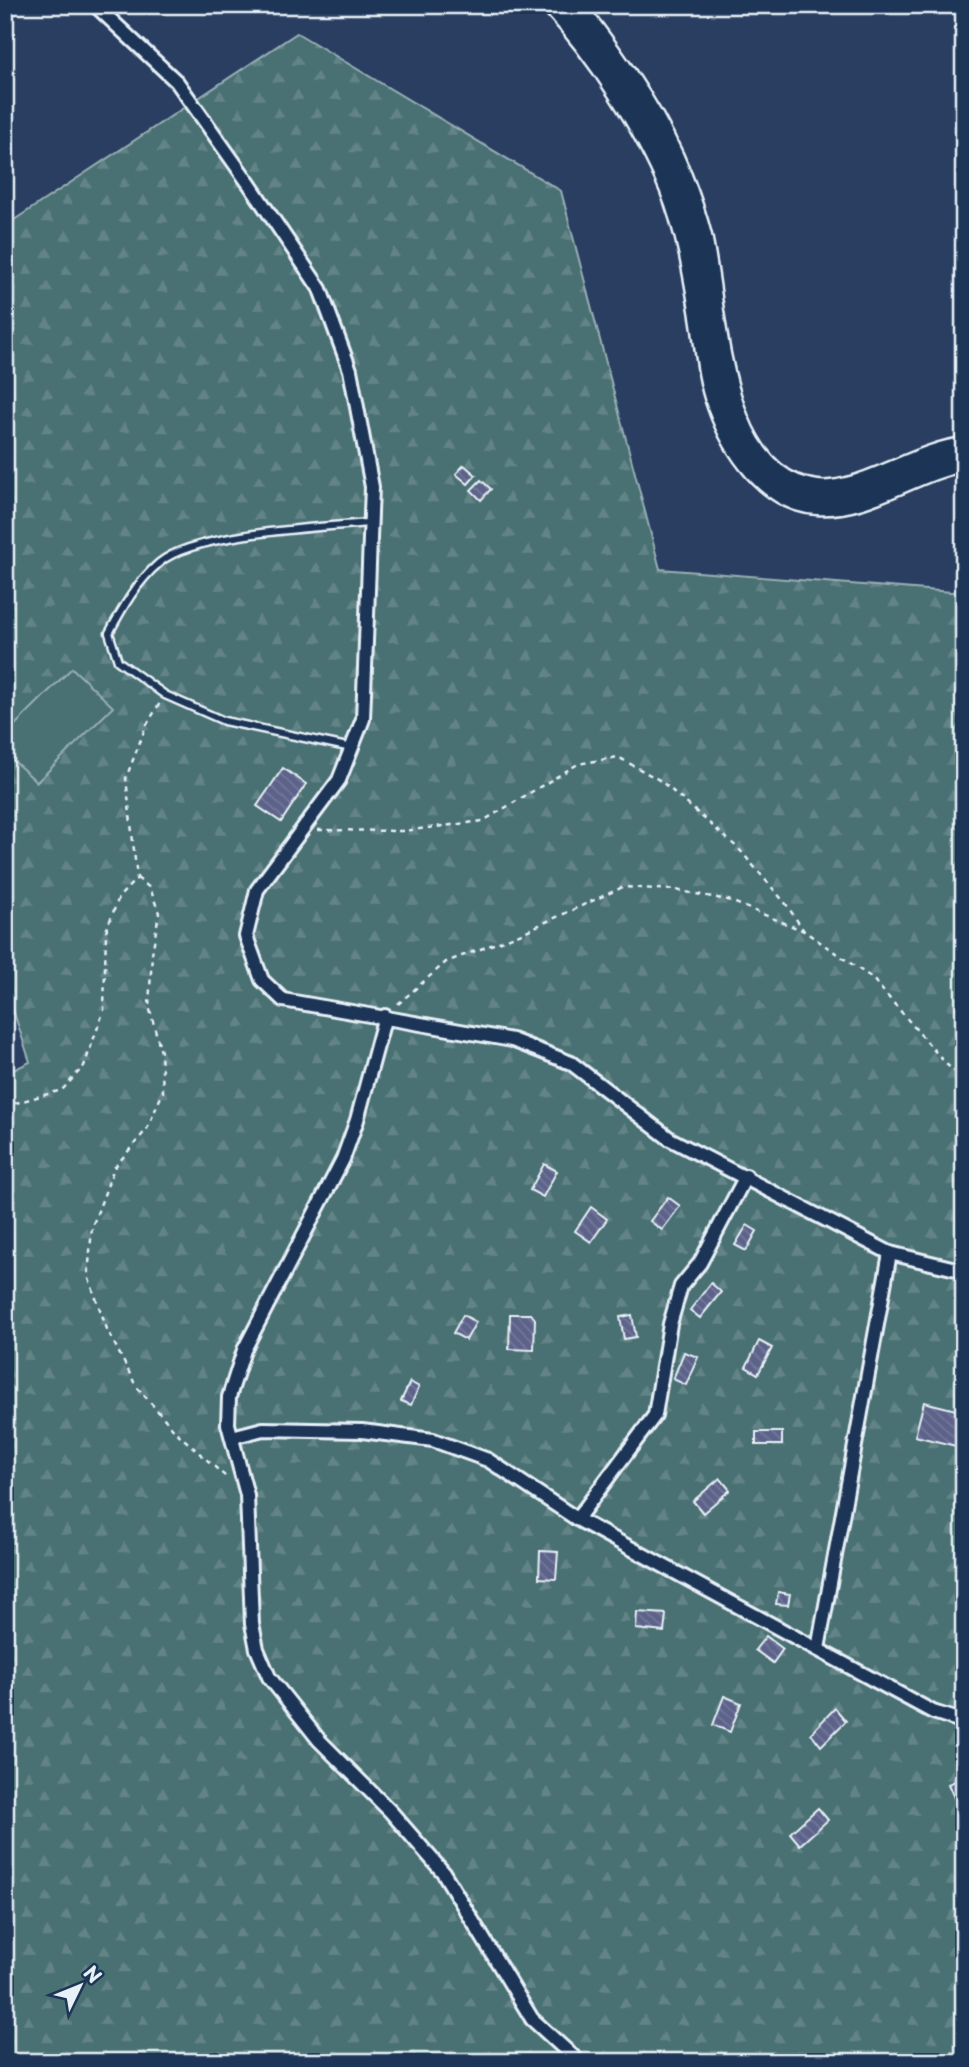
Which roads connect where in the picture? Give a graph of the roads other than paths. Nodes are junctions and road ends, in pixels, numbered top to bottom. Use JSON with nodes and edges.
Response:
{"nodes":[{"id":1,"x":95,"y":5,"type":"edge"},
{"id":2,"x":551,"y":5,"type":"edge"},
{"id":3,"x":575,"y":5,"type":"edge"},
{"id":4,"x":964,"y":447,"type":"edge"},
{"id":5,"x":964,"y":462,"type":"edge"},
{"id":6,"x":369,"y":523,"type":"junction"},
{"id":7,"x":352,"y":748,"type":"junction"},
{"id":8,"x":385,"y":1016,"type":"junction"},
{"id":9,"x":747,"y":1176,"type":"junction"},
{"id":10,"x":890,"y":1253,"type":"junction"},
{"id":11,"x":964,"y":1271,"type":"edge"},
{"id":12,"x":232,"y":1437,"type":"junction"},
{"id":13,"x":577,"y":1519,"type":"junction"},
{"id":14,"x":818,"y":1649,"type":"junction"},
{"id":15,"x":964,"y":1722,"type":"edge"},
{"id":16,"x":579,"y":2062,"type":"edge"}],
"edges":[{"from":1,"to":6,"type":"street"},
{"from":2,"to":5,"type":"main road"},
{"from":3,"to":4,"type":"main road"},
{"from":6,"to":7,"type":"street"},
{"from":6,"to":7,"type":"lane"},
{"from":7,"to":8,"type":"street"},
{"from":8,"to":9,"type":"street"},
{"from":8,"to":12,"type":"street"},
{"from":9,"to":10,"type":"street"},
{"from":9,"to":13,"type":"street"},
{"from":10,"to":11,"type":"street"},
{"from":10,"to":14,"type":"street"},
{"from":12,"to":13,"type":"street"},
{"from":12,"to":16,"type":"street"},
{"from":13,"to":14,"type":"street"},
{"from":14,"to":15,"type":"street"}]}
